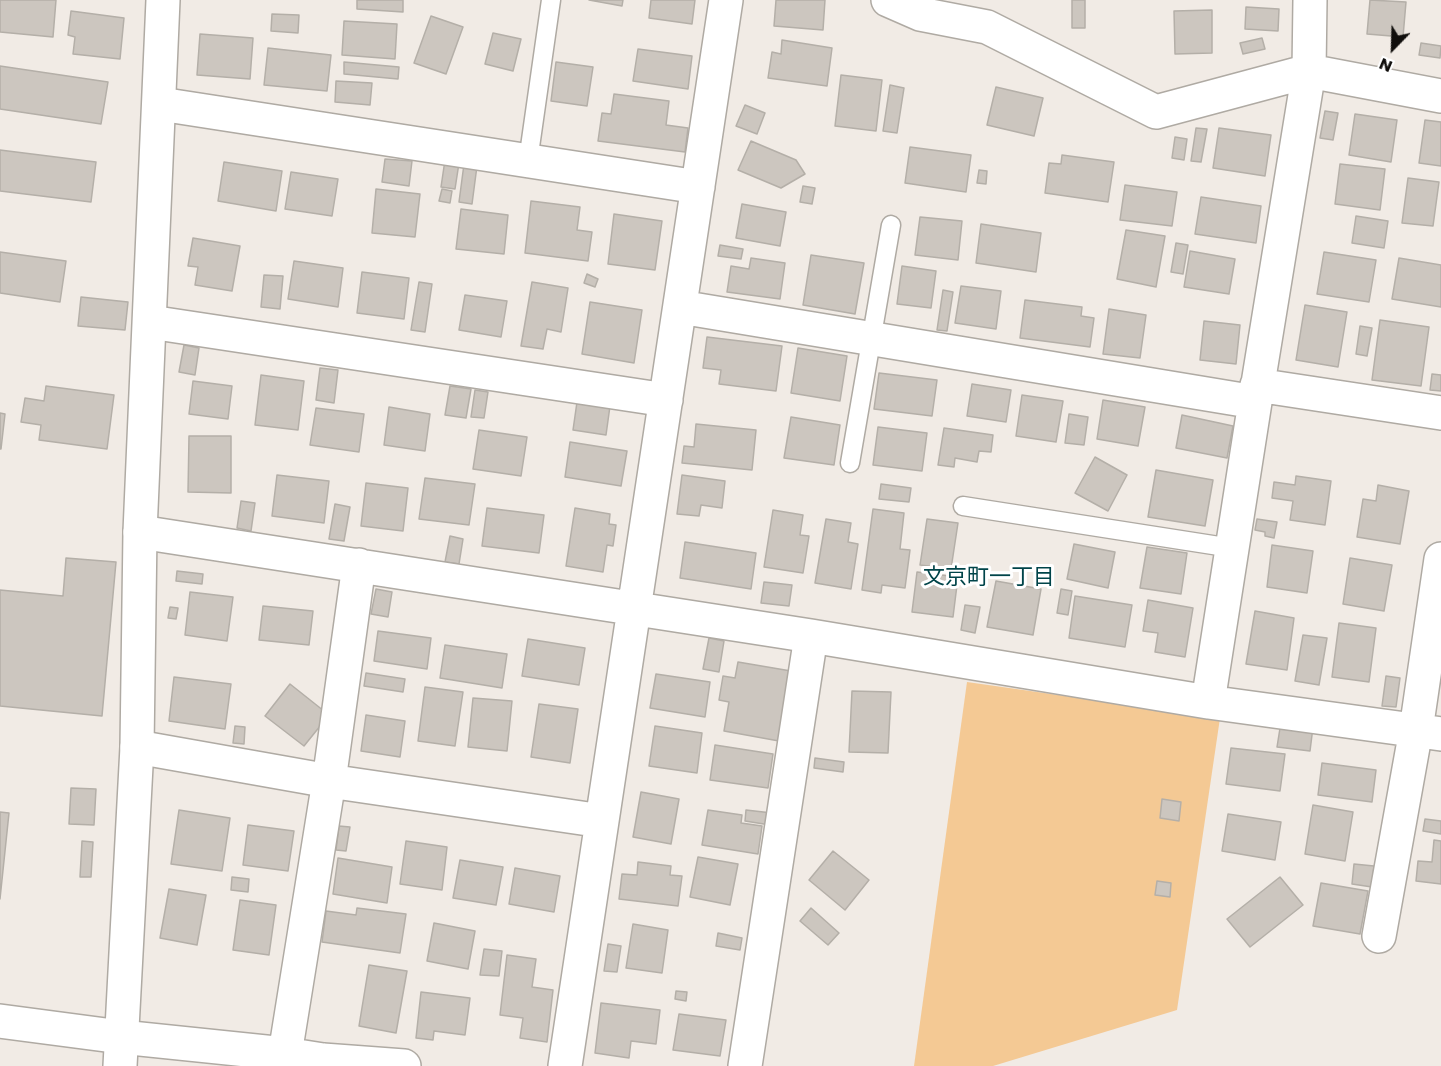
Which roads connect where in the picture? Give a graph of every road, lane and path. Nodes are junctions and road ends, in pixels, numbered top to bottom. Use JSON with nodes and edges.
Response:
{"nodes":[{"id":1,"x":163,"y":0,"type":"edge"},
{"id":2,"x":551,"y":0,"type":"edge"},
{"id":3,"x":726,"y":0,"type":"edge"},
{"id":4,"x":888,"y":0,"type":"edge"},
{"id":5,"x":1310,"y":0,"type":"edge"},
{"id":6,"x":1309,"y":71,"type":"junction"},
{"id":7,"x":1441,"y":96,"type":"edge"},
{"id":8,"x":160,"y":104,"type":"junction"},
{"id":9,"x":528,"y":161,"type":"junction"},
{"id":10,"x":698,"y":187,"type":"junction"},
{"id":11,"x":891,"y":225,"type":"dead end"},
{"id":12,"x":680,"y":307,"type":"junction"},
{"id":13,"x":150,"y":322,"type":"junction"},
{"id":14,"x":871,"y":339,"type":"junction"},
{"id":15,"x":1256,"y":394,"type":"junction"},
{"id":16,"x":666,"y":400,"type":"junction"},
{"id":17,"x":1441,"y":413,"type":"edge"},
{"id":18,"x":850,"y":463,"type":"dead end"},
{"id":19,"x":963,"y":506,"type":"dead end"},
{"id":20,"x":140,"y":532,"type":"junction"},
{"id":21,"x":1232,"y":548,"type":"junction"},
{"id":22,"x":1441,"y":559,"type":"edge"},
{"id":23,"x":359,"y":565,"type":"junction"},
{"id":24,"x":634,"y":609,"type":"junction"},
{"id":25,"x":811,"y":636,"type":"junction"},
{"id":26,"x":1208,"y":702,"type":"junction"},
{"id":27,"x":1428,"y":732,"type":"edge"},
{"id":28,"x":137,"y":747,"type":"junction"},
{"id":29,"x":329,"y":781,"type":"junction"},
{"id":30,"x":602,"y":821,"type":"junction"},
{"id":31,"x":1379,"y":936,"type":"dead end"},
{"id":32,"x":0,"y":1021,"type":"edge"},
{"id":33,"x":120,"y":1052,"type":"edge"},
{"id":34,"x":285,"y":1054,"type":"junction"},
{"id":35,"x":404,"y":1066,"type":"edge"},
{"id":36,"x":565,"y":1066,"type":"edge"},
{"id":37,"x":745,"y":1066,"type":"edge"}],
"edges":[{"from":1,"to":8,"type":"street"},
{"from":2,"to":9,"type":"lane"},
{"from":3,"to":10,"type":"street"},
{"from":4,"to":6,"type":"street"},
{"from":5,"to":6,"type":"street"},
{"from":6,"to":7,"type":"street"},
{"from":6,"to":15,"type":"street"},
{"from":8,"to":9,"type":"street"},
{"from":8,"to":13,"type":"street"},
{"from":9,"to":10,"type":"street"},
{"from":10,"to":12,"type":"street"},
{"from":11,"to":14,"type":"lane"},
{"from":12,"to":14,"type":"street"},
{"from":12,"to":16,"type":"street"},
{"from":13,"to":16,"type":"street"},
{"from":13,"to":20,"type":"street"},
{"from":14,"to":15,"type":"street"},
{"from":14,"to":18,"type":"lane"},
{"from":15,"to":17,"type":"street"},
{"from":15,"to":21,"type":"street"},
{"from":16,"to":24,"type":"street"},
{"from":19,"to":21,"type":"lane"},
{"from":20,"to":23,"type":"street"},
{"from":20,"to":28,"type":"street"},
{"from":21,"to":26,"type":"street"},
{"from":22,"to":27,"type":"street"},
{"from":23,"to":24,"type":"street"},
{"from":23,"to":29,"type":"street"},
{"from":24,"to":25,"type":"street"},
{"from":24,"to":30,"type":"street"},
{"from":25,"to":26,"type":"street"},
{"from":25,"to":37,"type":"street"},
{"from":26,"to":27,"type":"street"},
{"from":27,"to":31,"type":"street"},
{"from":28,"to":29,"type":"street"},
{"from":28,"to":33,"type":"street"},
{"from":29,"to":30,"type":"street"},
{"from":29,"to":34,"type":"street"},
{"from":30,"to":36,"type":"street"},
{"from":32,"to":33,"type":"street"},
{"from":33,"to":34,"type":"street"},
{"from":34,"to":35,"type":"street"}]}
